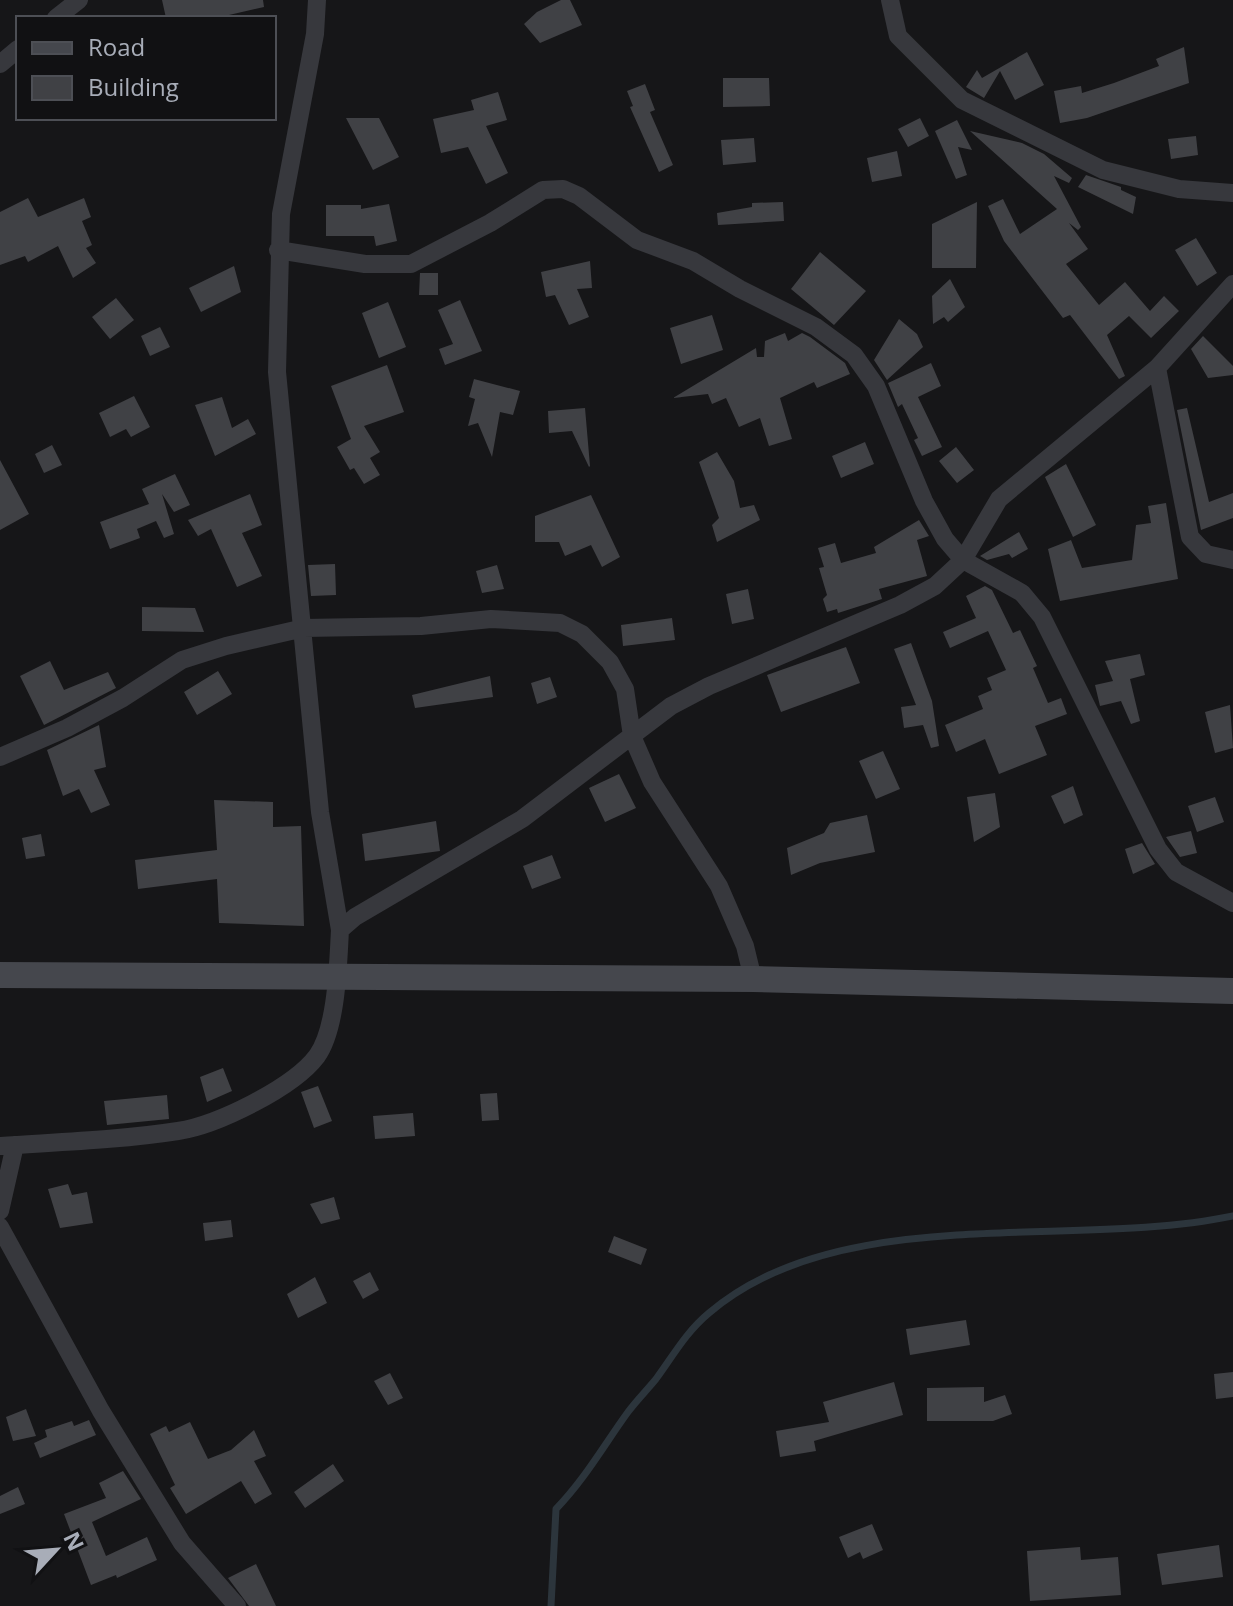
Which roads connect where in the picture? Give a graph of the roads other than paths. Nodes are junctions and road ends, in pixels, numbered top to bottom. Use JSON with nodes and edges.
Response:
{"nodes":[{"id":1,"x":79,"y":0,"type":"edge"},
{"id":2,"x":317,"y":0,"type":"edge"},
{"id":3,"x":890,"y":0,"type":"edge"},
{"id":4,"x":59,"y":16,"type":"edge"},
{"id":5,"x":16,"y":51,"type":"edge"},
{"id":6,"x":0,"y":64,"type":"edge"},
{"id":7,"x":1233,"y":193,"type":"edge"},
{"id":8,"x":278,"y":250,"type":"junction"},
{"id":9,"x":1233,"y":284,"type":"edge"},
{"id":10,"x":1157,"y":368,"type":"junction"},
{"id":11,"x":963,"y":560,"type":"junction"},
{"id":12,"x":1233,"y":560,"type":"edge"},
{"id":13,"x":304,"y":628,"type":"junction"},
{"id":14,"x":632,"y":736,"type":"junction"},
{"id":15,"x":0,"y":757,"type":"edge"},
{"id":16,"x":1233,"y":903,"type":"edge"},
{"id":17,"x":340,"y":930,"type":"junction"},
{"id":18,"x":0,"y":975,"type":"edge"},
{"id":19,"x":337,"y":979,"type":"junction"},
{"id":20,"x":753,"y":979,"type":"junction"},
{"id":21,"x":1233,"y":991,"type":"edge"},
{"id":22,"x":7,"y":1145,"type":"edge"},
{"id":23,"x":0,"y":1211,"type":"edge"},
{"id":24,"x":0,"y":1227,"type":"edge"},
{"id":25,"x":237,"y":1606,"type":"edge"}],
"edges":[{"from":1,"to":4,"type":"street"},
{"from":2,"to":8,"type":"street"},
{"from":3,"to":7,"type":"street"},
{"from":5,"to":6,"type":"street"},
{"from":8,"to":11,"type":"street"},
{"from":8,"to":13,"type":"street"},
{"from":9,"to":10,"type":"street"},
{"from":10,"to":11,"type":"street"},
{"from":10,"to":12,"type":"street"},
{"from":11,"to":14,"type":"street"},
{"from":11,"to":16,"type":"street"},
{"from":13,"to":14,"type":"street"},
{"from":13,"to":15,"type":"street"},
{"from":13,"to":17,"type":"street"},
{"from":14,"to":17,"type":"street"},
{"from":14,"to":20,"type":"street"},
{"from":17,"to":19,"type":"street"},
{"from":18,"to":19,"type":"main road"},
{"from":19,"to":20,"type":"main road"},
{"from":19,"to":22,"type":"street"},
{"from":20,"to":21,"type":"main road"},
{"from":22,"to":23,"type":"street"},
{"from":24,"to":25,"type":"street"}]}
